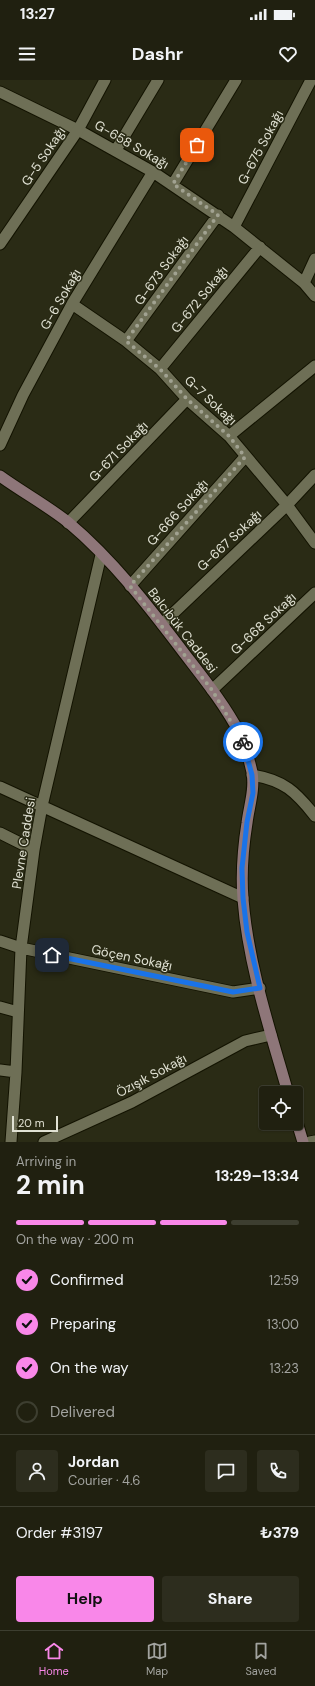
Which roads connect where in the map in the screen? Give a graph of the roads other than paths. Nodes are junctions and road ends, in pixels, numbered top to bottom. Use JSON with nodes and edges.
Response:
{"nodes":[{"id":1,"x":105,"y":80,"type":"edge"},
{"id":2,"x":158,"y":80,"type":"edge"},
{"id":3,"x":236,"y":80,"type":"edge"},
{"id":4,"x":311,"y":80,"type":"edge"},
{"id":5,"x":0,"y":94,"type":"edge"},
{"id":6,"x":78,"y":130,"type":"junction"},
{"id":7,"x":116,"y":150,"type":"junction"},
{"id":8,"x":153,"y":172,"type":"junction"},
{"id":9,"x":173,"y":184,"type":"junction"},
{"id":10,"x":218,"y":215,"type":"junction"},
{"id":11,"x":234,"y":227,"type":"junction"},
{"id":12,"x":4,"y":230,"type":"edge"},
{"id":13,"x":0,"y":244,"type":"edge"},
{"id":14,"x":260,"y":247,"type":"junction"},
{"id":15,"x":315,"y":259,"type":"edge"},
{"id":16,"x":304,"y":283,"type":"junction"},
{"id":17,"x":315,"y":296,"type":"edge"},
{"id":18,"x":72,"y":304,"type":"junction"},
{"id":19,"x":126,"y":341,"type":"junction"},
{"id":20,"x":315,"y":366,"type":"edge"},
{"id":21,"x":160,"y":369,"type":"junction"},
{"id":22,"x":187,"y":399,"type":"junction"},
{"id":23,"x":229,"y":436,"type":"junction"},
{"id":24,"x":0,"y":444,"type":"edge"},
{"id":25,"x":245,"y":457,"type":"junction"},
{"id":26,"x":315,"y":475,"type":"edge"},
{"id":27,"x":0,"y":476,"type":"edge"},
{"id":28,"x":287,"y":505,"type":"junction"},
{"id":29,"x":68,"y":523,"type":"junction"},
{"id":30,"x":315,"y":543,"type":"edge"},
{"id":31,"x":101,"y":555,"type":"junction"},
{"id":32,"x":130,"y":586,"type":"junction"},
{"id":33,"x":315,"y":593,"type":"edge"},
{"id":34,"x":162,"y":624,"type":"junction"},
{"id":35,"x":212,"y":690,"type":"junction"},
{"id":36,"x":252,"y":775,"type":"junction"},
{"id":37,"x":0,"y":787,"type":"edge"},
{"id":38,"x":42,"y":806,"type":"junction"},
{"id":39,"x":315,"y":816,"type":"edge"},
{"id":40,"x":0,"y":833,"type":"edge"},
{"id":41,"x":34,"y":850,"type":"junction"},
{"id":42,"x":243,"y":898,"type":"junction"},
{"id":43,"x":0,"y":941,"type":"edge"},
{"id":44,"x":21,"y":948,"type":"junction"},
{"id":45,"x":260,"y":988,"type":"junction"},
{"id":46,"x":0,"y":1007,"type":"edge"},
{"id":47,"x":18,"y":1012,"type":"junction"},
{"id":48,"x":272,"y":1035,"type":"junction"},
{"id":49,"x":0,"y":1070,"type":"edge"},
{"id":50,"x":16,"y":1072,"type":"junction"},
{"id":51,"x":286,"y":1086,"type":"edge"},
{"id":52,"x":299,"y":1130,"type":"edge"},
{"id":53,"x":315,"y":1141,"type":"edge"},
{"id":54,"x":11,"y":1142,"type":"edge"},
{"id":55,"x":44,"y":1142,"type":"edge"},
{"id":56,"x":303,"y":1142,"type":"edge"},
{"id":57,"x":310,"y":1142,"type":"edge"}],
"edges":[{"from":1,"to":6,"type":"street","name":"G-5 Sokağı"},
{"from":2,"to":7,"type":"street"},
{"from":3,"to":9,"type":"street"},
{"from":4,"to":11,"type":"street","name":"G-675 Sokağı"},
{"from":5,"to":6,"type":"street","name":"G-658 Sokağı"},
{"from":6,"to":7,"type":"street","name":"G-658 Sokağı"},
{"from":6,"to":12,"type":"street","name":"G-5 Sokağı"},
{"from":7,"to":8,"type":"street","name":"G-658 Sokağı"},
{"from":8,"to":9,"type":"street","name":"G-658 Sokağı"},
{"from":8,"to":18,"type":"street","name":"G-6 Sokağı"},
{"from":9,"to":10,"type":"street","name":"G-658 Sokağı"},
{"from":10,"to":11,"type":"street","name":"G-658 Sokağı"},
{"from":10,"to":19,"type":"street","name":"G-673 Sokağı"},
{"from":11,"to":14,"type":"street","name":"G-658 Sokağı"},
{"from":12,"to":13,"type":"street","name":"G-5 Sokağı"},
{"from":14,"to":16,"type":"street","name":"G-658 Sokağı"},
{"from":14,"to":21,"type":"street","name":"G-672 Sokağı"},
{"from":15,"to":16,"type":"street"},
{"from":16,"to":17,"type":"street","name":"G-658 Sokağı"},
{"from":18,"to":19,"type":"street","name":"G-7 Sokağı"},
{"from":18,"to":24,"type":"street","name":"G-6 Sokağı"},
{"from":19,"to":21,"type":"street","name":"G-7 Sokağı"},
{"from":20,"to":23,"type":"street"},
{"from":21,"to":22,"type":"street","name":"G-7 Sokağı"},
{"from":22,"to":23,"type":"street","name":"G-7 Sokağı"},
{"from":22,"to":29,"type":"street","name":"G-671 Sokağı"},
{"from":23,"to":25,"type":"street","name":"G-7 Sokağı"},
{"from":25,"to":28,"type":"street","name":"G-7 Sokağı"},
{"from":25,"to":32,"type":"street","name":"G-666 Sokağı"},
{"from":26,"to":28,"type":"street","name":"G-667 Sokağı"},
{"from":27,"to":29,"type":"main road","name":"Balcıbük Caddesi"},
{"from":28,"to":30,"type":"street","name":"G-7 Sokağı"},
{"from":28,"to":34,"type":"street","name":"G-667 Sokağı"},
{"from":29,"to":31,"type":"main road","name":"Balcıbük Caddesi"},
{"from":31,"to":32,"type":"main road","name":"Balcıbük Caddesi"},
{"from":31,"to":38,"type":"street","name":"Plevne Caddesi"},
{"from":32,"to":34,"type":"main road","name":"Balcıbük Caddesi"},
{"from":33,"to":35,"type":"street","name":"G-668 Sokağı"},
{"from":34,"to":35,"type":"main road","name":"Balcıbük Caddesi"},
{"from":35,"to":36,"type":"main road","name":"Balcıbük Caddesi"},
{"from":36,"to":39,"type":"street"},
{"from":36,"to":42,"type":"main road","name":"Balcıbük Caddesi"},
{"from":37,"to":38,"type":"street"},
{"from":38,"to":41,"type":"street","name":"Plevne Caddesi"},
{"from":38,"to":42,"type":"street"},
{"from":40,"to":41,"type":"street"},
{"from":41,"to":44,"type":"street","name":"Plevne Caddesi"},
{"from":42,"to":45,"type":"main road","name":"Balcıbük Caddesi"},
{"from":43,"to":44,"type":"street","name":"Göçen Sokağı"},
{"from":44,"to":45,"type":"street","name":"Göçen Sokağı"},
{"from":44,"to":47,"type":"street","name":"Plevne Caddesi"},
{"from":45,"to":48,"type":"main road","name":"Balcıbük Caddesi"},
{"from":46,"to":47,"type":"street"},
{"from":47,"to":50,"type":"street","name":"Plevne Caddesi"},
{"from":48,"to":51,"type":"main road","name":"Balcıbük Caddesi"},
{"from":48,"to":55,"type":"street","name":"Özışık Sokağı"},
{"from":49,"to":50,"type":"street"},
{"from":50,"to":54,"type":"street","name":"Plevne Caddesi"},
{"from":52,"to":56,"type":"main road"},
{"from":53,"to":57,"type":"street"}]}
